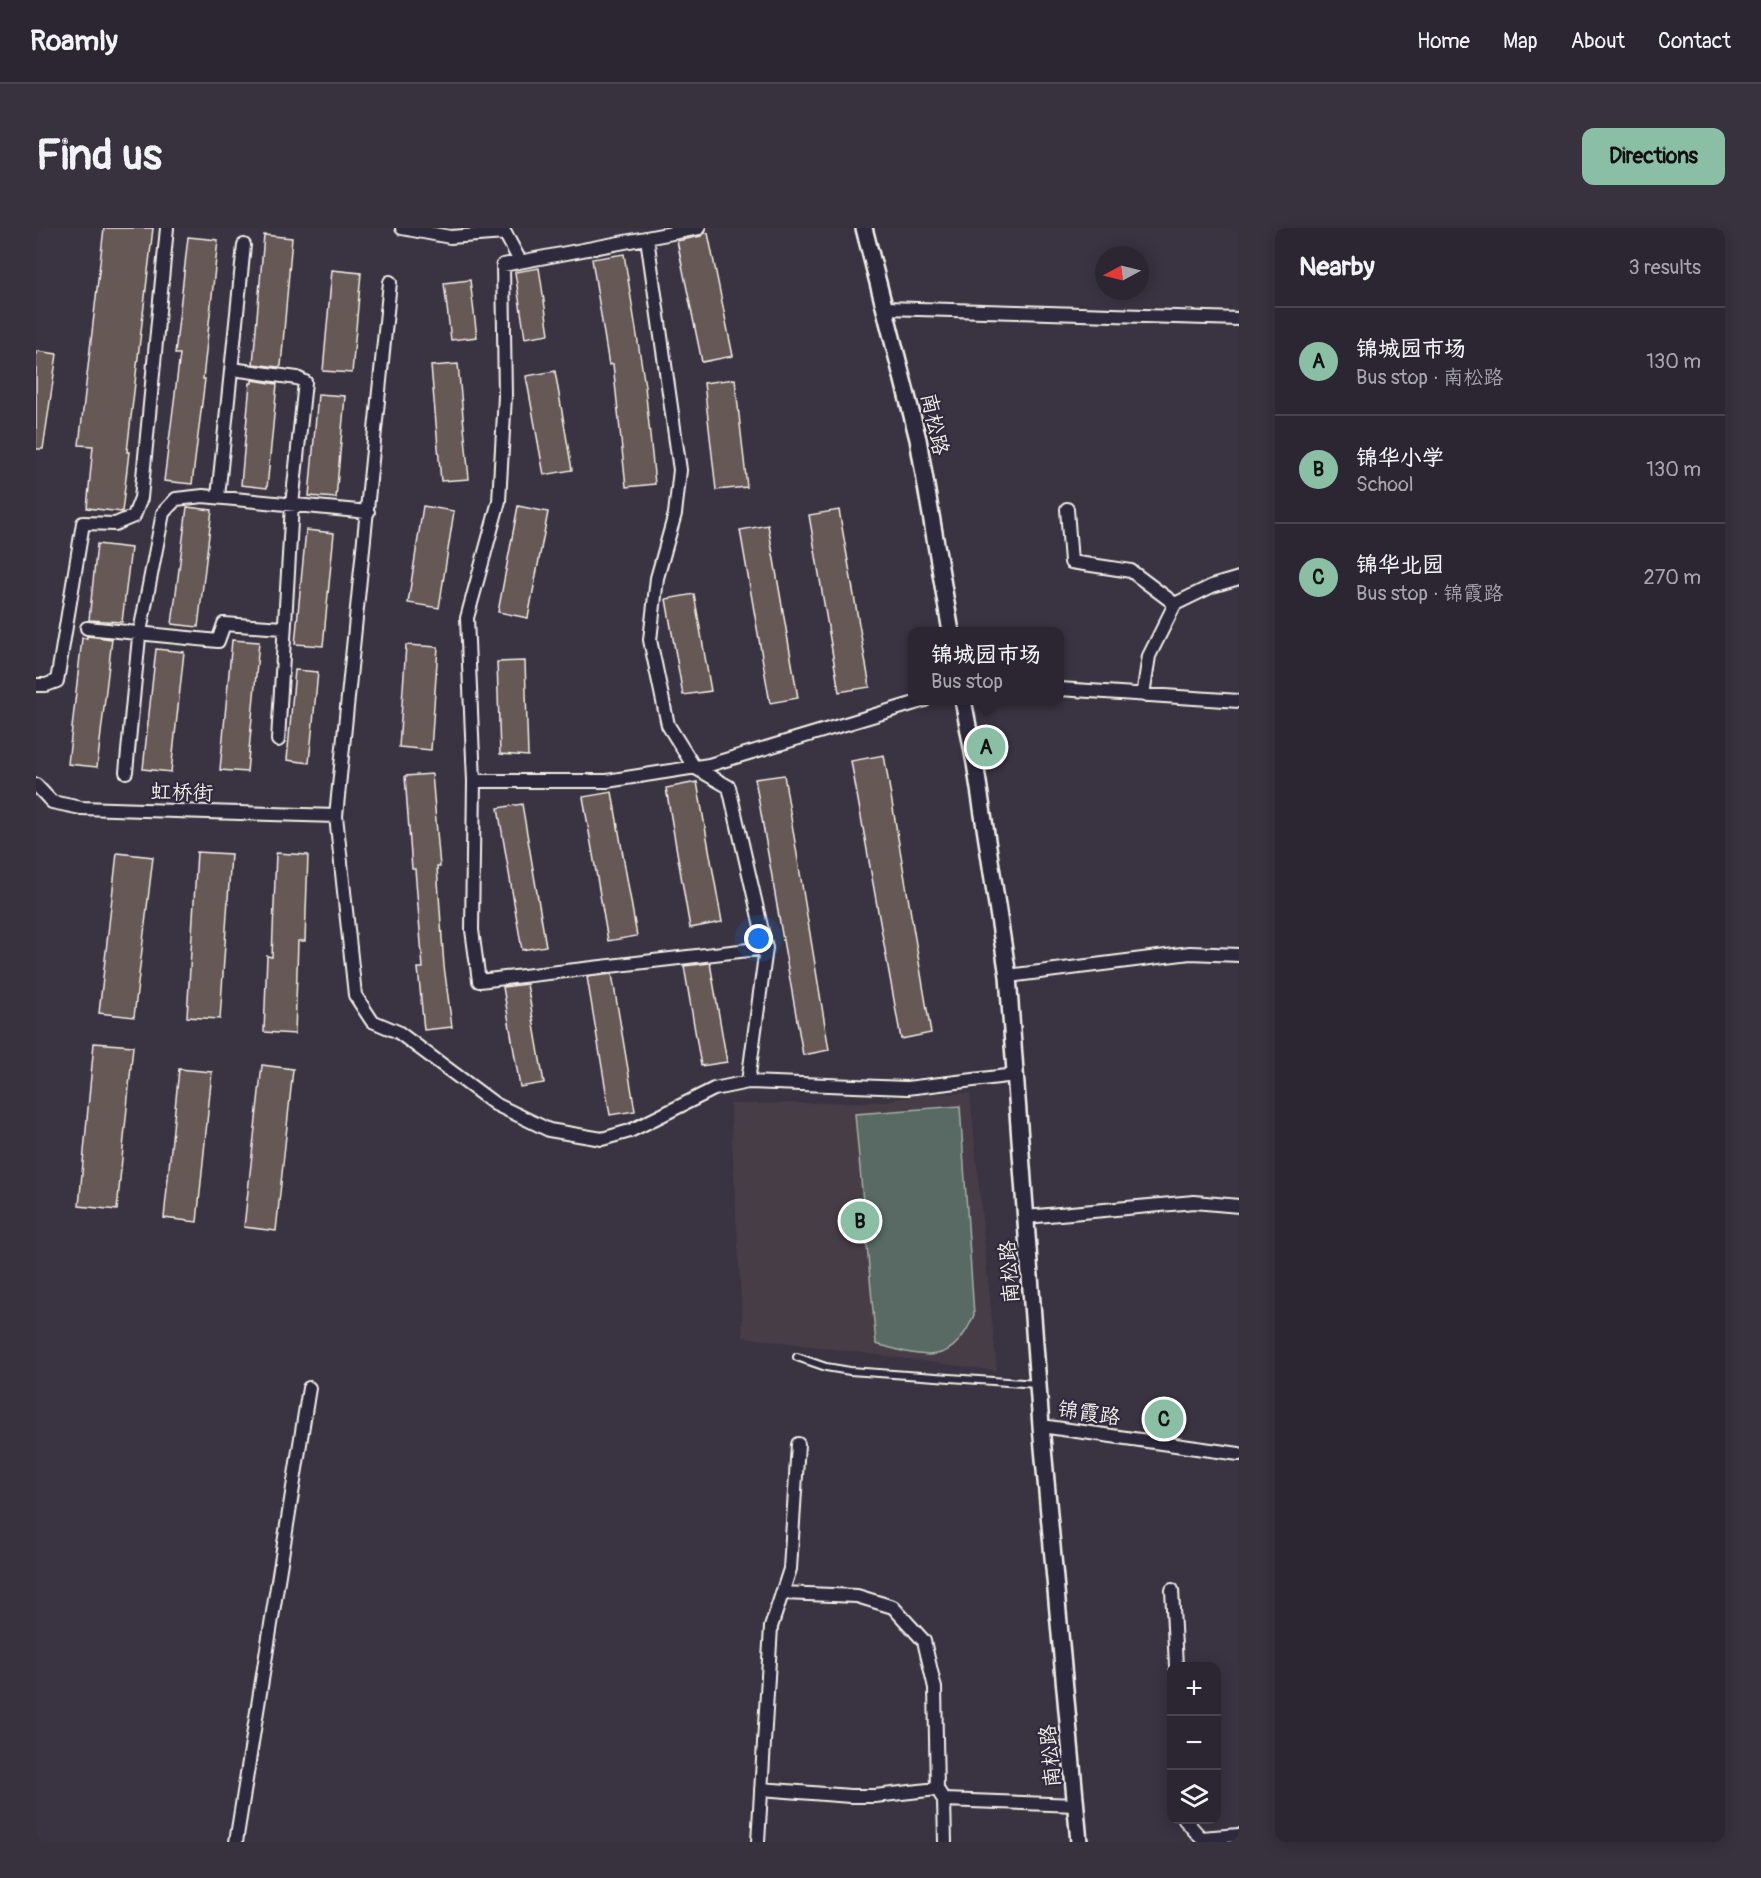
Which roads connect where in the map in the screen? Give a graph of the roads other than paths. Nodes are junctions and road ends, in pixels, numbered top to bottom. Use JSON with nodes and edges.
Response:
{"nodes":[{"id":1,"x":167,"y":228,"type":"edge"},
{"id":2,"x":402,"y":228,"type":"edge"},
{"id":3,"x":699,"y":228,"type":"edge"},
{"id":4,"x":864,"y":228,"type":"edge"},
{"id":5,"x":439,"y":231,"type":"edge"},
{"id":6,"x":647,"y":238,"type":"junction"},
{"id":7,"x":244,"y":245,"type":"dead end"},
{"id":8,"x":520,"y":261,"type":"junction"},
{"id":9,"x":390,"y":282,"type":"dead end"},
{"id":10,"x":886,"y":308,"type":"junction"},
{"id":11,"x":1239,"y":319,"type":"edge"},
{"id":12,"x":232,"y":369,"type":"junction"},
{"id":13,"x":219,"y":497,"type":"junction"},
{"id":14,"x":292,"y":505,"type":"junction"},
{"id":15,"x":1067,"y":509,"type":"dead end"},
{"id":16,"x":368,"y":512,"type":"junction"},
{"id":17,"x":1239,"y":578,"type":"edge"},
{"id":18,"x":1175,"y":604,"type":"junction"},
{"id":19,"x":950,"y":627,"type":"edge"},
{"id":20,"x":87,"y":628,"type":"dead end"},
{"id":21,"x":283,"y":628,"type":"junction"},
{"id":22,"x":140,"y":633,"type":"junction"},
{"id":23,"x":36,"y":685,"type":"edge"},
{"id":24,"x":1064,"y":689,"type":"edge"},
{"id":25,"x":1143,"y":694,"type":"junction"},
{"id":26,"x":1239,"y":701,"type":"edge"},
{"id":27,"x":908,"y":705,"type":"edge"},
{"id":28,"x":964,"y":705,"type":"edge"},
{"id":29,"x":278,"y":741,"type":"dead end"},
{"id":30,"x":693,"y":767,"type":"junction"},
{"id":31,"x":126,"y":772,"type":"dead end"},
{"id":32,"x":474,"y":780,"type":"junction"},
{"id":33,"x":36,"y":785,"type":"edge"},
{"id":34,"x":336,"y":816,"type":"junction"},
{"id":35,"x":766,"y":948,"type":"junction"},
{"id":36,"x":1239,"y":955,"type":"edge"},
{"id":37,"x":1008,"y":976,"type":"junction"},
{"id":38,"x":1015,"y":1075,"type":"junction"},
{"id":39,"x":748,"y":1082,"type":"junction"},
{"id":40,"x":1239,"y":1206,"type":"edge"},
{"id":41,"x":1026,"y":1217,"type":"junction"},
{"id":42,"x":797,"y":1357,"type":"dead end"},
{"id":43,"x":1038,"y":1384,"type":"junction"},
{"id":44,"x":309,"y":1388,"type":"dead end"},
{"id":45,"x":1041,"y":1426,"type":"junction"},
{"id":46,"x":798,"y":1444,"type":"dead end"},
{"id":47,"x":1239,"y":1454,"type":"edge"},
{"id":48,"x":1172,"y":1590,"type":"dead end"},
{"id":49,"x":782,"y":1593,"type":"junction"},
{"id":50,"x":1176,"y":1662,"type":"edge"},
{"id":51,"x":761,"y":1789,"type":"junction"},
{"id":52,"x":940,"y":1794,"type":"junction"},
{"id":53,"x":1076,"y":1805,"type":"junction"},
{"id":54,"x":1188,"y":1824,"type":"edge"},
{"id":55,"x":1239,"y":1835,"type":"edge"},
{"id":56,"x":1202,"y":1840,"type":"edge"},
{"id":57,"x":236,"y":1842,"type":"edge"},
{"id":58,"x":758,"y":1842,"type":"edge"},
{"id":59,"x":945,"y":1842,"type":"edge"},
{"id":60,"x":1079,"y":1842,"type":"edge"}],
"edges":[{"from":1,"to":23,"type":"street"},
{"from":2,"to":5,"type":"street"},
{"from":3,"to":6,"type":"street"},
{"from":4,"to":10,"type":"street","name":"南松路"},
{"from":5,"to":8,"type":"street"},
{"from":6,"to":8,"type":"street"},
{"from":6,"to":30,"type":"street"},
{"from":7,"to":12,"type":"street"},
{"from":8,"to":32,"type":"street"},
{"from":9,"to":16,"type":"street"},
{"from":10,"to":11,"type":"street"},
{"from":10,"to":19,"type":"street","name":"南松路"},
{"from":12,"to":13,"type":"street"},
{"from":12,"to":14,"type":"street"},
{"from":13,"to":14,"type":"street"},
{"from":13,"to":22,"type":"street"},
{"from":14,"to":16,"type":"street"},
{"from":14,"to":21,"type":"street"},
{"from":15,"to":18,"type":"street"},
{"from":16,"to":34,"type":"street"},
{"from":17,"to":18,"type":"street"},
{"from":18,"to":25,"type":"street"},
{"from":20,"to":22,"type":"street"},
{"from":21,"to":22,"type":"street"},
{"from":21,"to":29,"type":"street"},
{"from":22,"to":31,"type":"street"},
{"from":24,"to":25,"type":"street"},
{"from":25,"to":26,"type":"street"},
{"from":27,"to":30,"type":"street"},
{"from":28,"to":37,"type":"street","name":"南松路"},
{"from":30,"to":32,"type":"street"},
{"from":30,"to":35,"type":"street"},
{"from":32,"to":35,"type":"street"},
{"from":33,"to":34,"type":"street","name":"虹桥街"},
{"from":34,"to":39,"type":"street"},
{"from":35,"to":39,"type":"street"},
{"from":36,"to":37,"type":"street"},
{"from":37,"to":38,"type":"street","name":"南松路"},
{"from":38,"to":39,"type":"street"},
{"from":38,"to":41,"type":"street","name":"南松路"},
{"from":40,"to":41,"type":"street"},
{"from":41,"to":43,"type":"street","name":"南松路"},
{"from":42,"to":43,"type":"lane"},
{"from":43,"to":45,"type":"street","name":"南松路"},
{"from":44,"to":57,"type":"street"},
{"from":45,"to":47,"type":"street","name":"锦霞路"},
{"from":45,"to":53,"type":"street","name":"南松路"},
{"from":46,"to":49,"type":"street"},
{"from":48,"to":50,"type":"street"},
{"from":49,"to":51,"type":"street"},
{"from":49,"to":52,"type":"street"},
{"from":51,"to":52,"type":"street"},
{"from":51,"to":58,"type":"street"},
{"from":52,"to":53,"type":"street"},
{"from":52,"to":59,"type":"street"},
{"from":53,"to":60,"type":"street","name":"南松路"},
{"from":54,"to":56,"type":"street"},
{"from":55,"to":56,"type":"street"}]}
